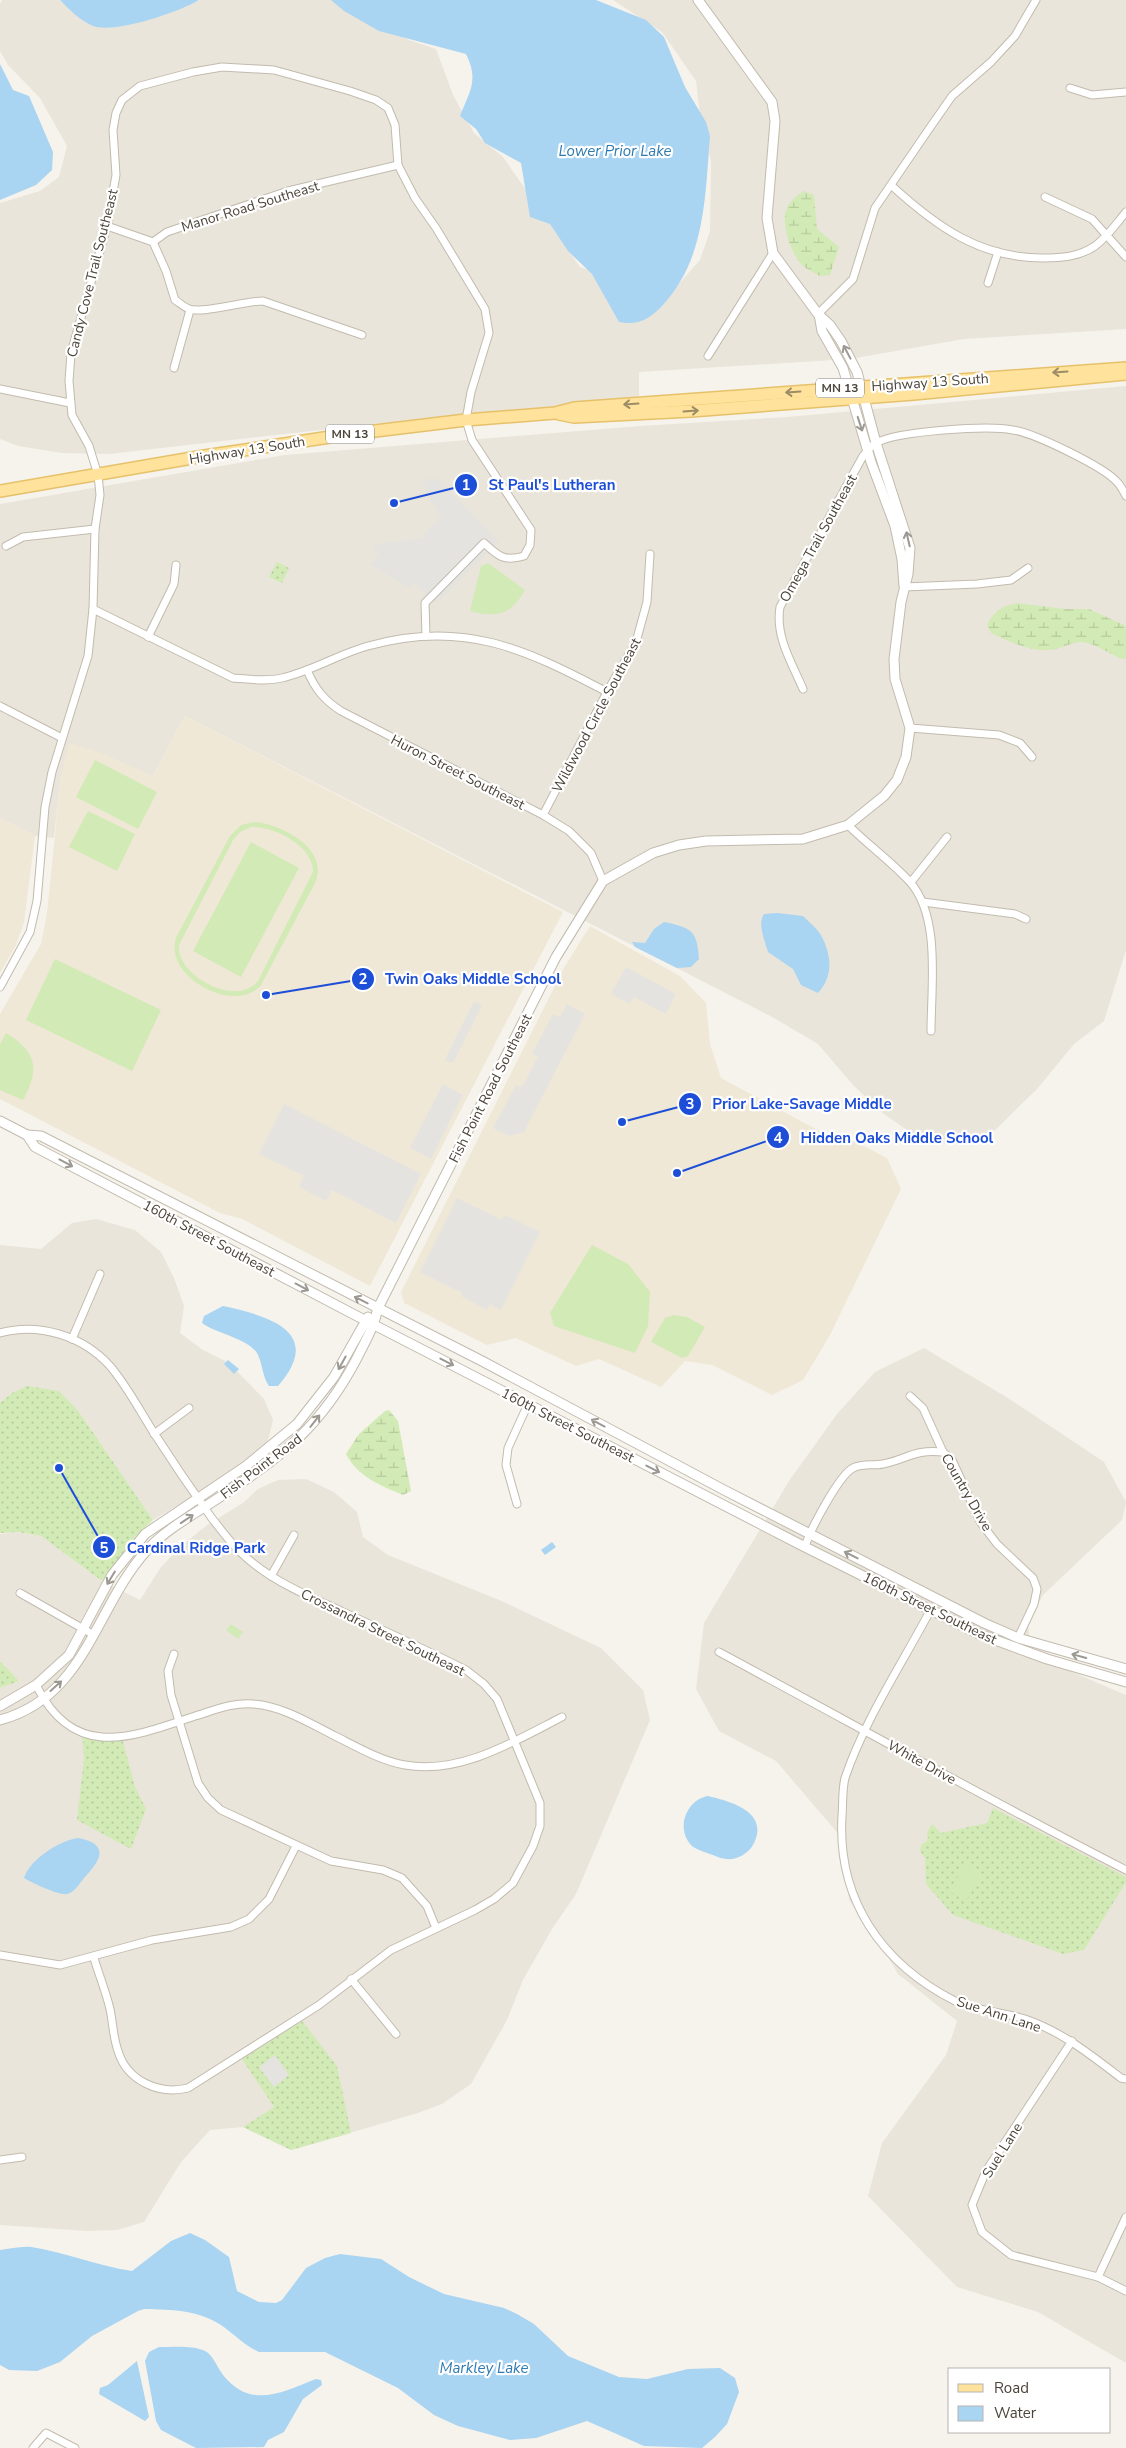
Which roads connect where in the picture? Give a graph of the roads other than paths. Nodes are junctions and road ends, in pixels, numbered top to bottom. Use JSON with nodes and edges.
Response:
{"nodes":[{"id":1,"x":698,"y":0,"type":"edge"},
{"id":2,"x":1036,"y":0,"type":"edge"},
{"id":3,"x":1070,"y":88,"type":"dead end"},
{"id":4,"x":1126,"y":92,"type":"edge"},
{"id":5,"x":398,"y":165,"type":"junction"},
{"id":6,"x":892,"y":186,"type":"junction"},
{"id":7,"x":1045,"y":197,"type":"dead end"},
{"id":8,"x":1126,"y":212,"type":"edge"},
{"id":9,"x":107,"y":226,"type":"junction"},
{"id":10,"x":1108,"y":234,"type":"junction"},
{"id":11,"x":153,"y":242,"type":"junction"},
{"id":12,"x":998,"y":252,"type":"junction"},
{"id":13,"x":773,"y":253,"type":"junction"},
{"id":14,"x":1126,"y":257,"type":"edge"},
{"id":15,"x":988,"y":283,"type":"dead end"},
{"id":16,"x":190,"y":310,"type":"junction"},
{"id":17,"x":818,"y":314,"type":"junction"},
{"id":18,"x":362,"y":335,"type":"dead end"},
{"id":19,"x":708,"y":356,"type":"dead end"},
{"id":20,"x":174,"y":368,"type":"dead end"},
{"id":21,"x":1126,"y":368,"type":"edge"},
{"id":22,"x":1126,"y":374,"type":"edge"},
{"id":23,"x":0,"y":389,"type":"edge"},
{"id":24,"x":863,"y":392,"type":"junction"},
{"id":25,"x":850,"y":393,"type":"junction"},
{"id":26,"x":70,"y":403,"type":"junction"},
{"id":27,"x":466,"y":420,"type":"junction"},
{"id":28,"x":872,"y":446,"type":"junction"},
{"id":29,"x":98,"y":475,"type":"junction"},
{"id":30,"x":0,"y":491,"type":"edge"},
{"id":31,"x":1126,"y":496,"type":"edge"},
{"id":32,"x":94,"y":529,"type":"junction"},
{"id":33,"x":6,"y":546,"type":"dead end"},
{"id":34,"x":650,"y":554,"type":"dead end"},
{"id":35,"x":176,"y":565,"type":"dead end"},
{"id":36,"x":1028,"y":568,"type":"dead end"},
{"id":37,"x":904,"y":587,"type":"junction"},
{"id":38,"x":93,"y":609,"type":"junction"},
{"id":39,"x":148,"y":636,"type":"junction"},
{"id":40,"x":426,"y":636,"type":"junction"},
{"id":41,"x":307,"y":670,"type":"junction"},
{"id":42,"x":803,"y":689,"type":"dead end"},
{"id":43,"x":607,"y":692,"type":"junction"},
{"id":44,"x":0,"y":706,"type":"edge"},
{"id":45,"x":910,"y":728,"type":"junction"},
{"id":46,"x":62,"y":738,"type":"junction"},
{"id":47,"x":1032,"y":758,"type":"dead end"},
{"id":48,"x":543,"y":815,"type":"junction"},
{"id":49,"x":848,"y":825,"type":"junction"},
{"id":50,"x":947,"y":837,"type":"dead end"},
{"id":51,"x":603,"y":881,"type":"junction"},
{"id":52,"x":910,"y":882,"type":"junction"},
{"id":53,"x":922,"y":902,"type":"junction"},
{"id":54,"x":1026,"y":919,"type":"dead end"},
{"id":55,"x":0,"y":987,"type":"edge"},
{"id":56,"x":931,"y":1031,"type":"dead end"},
{"id":57,"x":0,"y":1121,"type":"edge"},
{"id":58,"x":27,"y":1135,"type":"junction"},
{"id":59,"x":100,"y":1274,"type":"dead end"},
{"id":60,"x":378,"y":1308,"type":"junction"},
{"id":61,"x":365,"y":1320,"type":"junction"},
{"id":62,"x":375,"y":1325,"type":"junction"},
{"id":63,"x":0,"y":1333,"type":"edge"},
{"id":64,"x":72,"y":1339,"type":"junction"},
{"id":65,"x":910,"y":1396,"type":"dead end"},
{"id":66,"x":528,"y":1404,"type":"junction"},
{"id":67,"x":189,"y":1408,"type":"dead end"},
{"id":68,"x":154,"y":1434,"type":"junction"},
{"id":69,"x":943,"y":1452,"type":"junction"},
{"id":70,"x":196,"y":1498,"type":"junction"},
{"id":71,"x":517,"y":1504,"type":"dead end"},
{"id":72,"x":204,"y":1508,"type":"junction"},
{"id":73,"x":809,"y":1534,"type":"junction"},
{"id":74,"x":294,"y":1535,"type":"dead end"},
{"id":75,"x":805,"y":1547,"type":"junction"},
{"id":76,"x":271,"y":1576,"type":"junction"},
{"id":77,"x":20,"y":1593,"type":"dead end"},
{"id":78,"x":931,"y":1609,"type":"junction"},
{"id":79,"x":83,"y":1628,"type":"junction"},
{"id":80,"x":94,"y":1635,"type":"junction"},
{"id":81,"x":1018,"y":1638,"type":"junction"},
{"id":82,"x":719,"y":1652,"type":"dead end"},
{"id":83,"x":174,"y":1654,"type":"dead end"},
{"id":84,"x":1126,"y":1669,"type":"edge"},
{"id":85,"x":1126,"y":1682,"type":"edge"},
{"id":86,"x":36,"y":1685,"type":"junction"},
{"id":87,"x":42,"y":1699,"type":"junction"},
{"id":88,"x":0,"y":1706,"type":"edge"},
{"id":89,"x":562,"y":1717,"type":"dead end"},
{"id":90,"x":0,"y":1720,"type":"edge"},
{"id":91,"x":179,"y":1721,"type":"junction"},
{"id":92,"x":865,"y":1730,"type":"junction"},
{"id":93,"x":516,"y":1740,"type":"junction"},
{"id":94,"x":296,"y":1846,"type":"junction"},
{"id":95,"x":1126,"y":1870,"type":"edge"},
{"id":96,"x":436,"y":1928,"type":"junction"},
{"id":97,"x":0,"y":1955,"type":"edge"},
{"id":98,"x":94,"y":1958,"type":"junction"},
{"id":99,"x":351,"y":1979,"type":"junction"},
{"id":100,"x":396,"y":2034,"type":"dead end"},
{"id":101,"x":1072,"y":2041,"type":"junction"},
{"id":102,"x":1126,"y":2079,"type":"edge"},
{"id":103,"x":22,"y":2157,"type":"dead end"},
{"id":104,"x":0,"y":2160,"type":"edge"},
{"id":105,"x":1126,"y":2216,"type":"edge"},
{"id":106,"x":1098,"y":2277,"type":"junction"},
{"id":107,"x":1126,"y":2291,"type":"edge"},
{"id":108,"x":34,"y":2448,"type":"edge"},
{"id":109,"x":75,"y":2448,"type":"edge"}],
"edges":[{"from":1,"to":13,"type":"street","name":"Fish Point Road Southeast"},
{"from":2,"to":6,"type":"street"},
{"from":3,"to":4,"type":"street"},
{"from":5,"to":9,"type":"street","name":"Candy Cove Trail Southeast"},
{"from":5,"to":11,"type":"street","name":"Manor Road Southeast"},
{"from":5,"to":27,"type":"street","name":"Candy Cove Trail Southeast"},
{"from":6,"to":12,"type":"street"},
{"from":6,"to":17,"type":"street"},
{"from":7,"to":10,"type":"street"},
{"from":8,"to":10,"type":"street"},
{"from":9,"to":11,"type":"street"},
{"from":9,"to":26,"type":"street","name":"Candy Cove Trail Southeast"},
{"from":10,"to":12,"type":"street"},
{"from":10,"to":14,"type":"street"},
{"from":11,"to":16,"type":"street"},
{"from":12,"to":15,"type":"street"},
{"from":13,"to":17,"type":"street","name":"Fish Point Road Southeast"},
{"from":13,"to":19,"type":"street"},
{"from":16,"to":18,"type":"street"},
{"from":16,"to":20,"type":"street"},
{"from":24,"to":17,"type":"street","name":"Fish Point Road Southeast","one_way":true},
{"from":17,"to":25,"type":"street","name":"Fish Point Road Southeast"},
{"from":21,"to":24,"type":"main road","name":"Highway 13 South","number":"MN 13","one_way":true},
{"from":22,"to":24,"type":"main road","name":"Highway 13 South","number":"MN 13"},
{"from":23,"to":26,"type":"street"},
{"from":24,"to":25,"type":"main road","name":"Highway 13 South","number":"MN 13"},
{"from":24,"to":28,"type":"street","name":"Fish Point Road Southeast"},
{"from":25,"to":27,"type":"main road","name":"Highway 13 South","number":"MN 13"},
{"from":25,"to":28,"type":"street","name":"Fish Point Road Southeast","one_way":true},
{"from":26,"to":29,"type":"street","name":"Candy Cove Trail Southeast"},
{"from":27,"to":29,"type":"main road","name":"Highway 13 South","number":"MN 13"},
{"from":27,"to":40,"type":"street"},
{"from":28,"to":31,"type":"street"},
{"from":28,"to":37,"type":"street","name":"Fish Point Road Southeast"},
{"from":28,"to":42,"type":"street","name":"Omega Trail Southeast"},
{"from":29,"to":30,"type":"main road","name":"Highway 13 South","number":"MN 13"},
{"from":29,"to":32,"type":"street","name":"Candy Cove Trail Southeast"},
{"from":32,"to":33,"type":"street"},
{"from":32,"to":38,"type":"street","name":"Candy Cove Trail Southeast"},
{"from":34,"to":43,"type":"street","name":"Wildwood Circle Southeast"},
{"from":35,"to":39,"type":"street"},
{"from":36,"to":37,"type":"street"},
{"from":37,"to":45,"type":"street","name":"Fish Point Road Southeast"},
{"from":38,"to":39,"type":"street"},
{"from":38,"to":46,"type":"street","name":"Candy Cove Trail Southeast"},
{"from":39,"to":41,"type":"street"},
{"from":40,"to":41,"type":"street"},
{"from":40,"to":43,"type":"street"},
{"from":41,"to":48,"type":"street","name":"Huron Street Southeast"},
{"from":43,"to":48,"type":"street","name":"Wildwood Circle Southeast"},
{"from":44,"to":46,"type":"street"},
{"from":45,"to":47,"type":"street"},
{"from":45,"to":49,"type":"street","name":"Fish Point Road Southeast"},
{"from":46,"to":55,"type":"street","name":"Candy Cove Trail Southeast"},
{"from":48,"to":51,"type":"street","name":"Huron Street Southeast"},
{"from":49,"to":51,"type":"street","name":"Fish Point Road Southeast"},
{"from":49,"to":52,"type":"street"},
{"from":50,"to":52,"type":"street"},
{"from":51,"to":60,"type":"street","name":"Fish Point Road Southeast"},
{"from":52,"to":53,"type":"street"},
{"from":53,"to":54,"type":"street"},
{"from":53,"to":56,"type":"street"},
{"from":57,"to":58,"type":"street","name":"160th Street Southeast"},
{"from":60,"to":58,"type":"street","name":"160th Street Southeast","one_way":true},
{"from":58,"to":61,"type":"street","name":"160th Street Southeast","one_way":true},
{"from":59,"to":64,"type":"street"},
{"from":60,"to":61,"type":"street","name":"Fish Point Road"},
{"from":60,"to":62,"type":"street","name":"Fish Point Road"},
{"from":73,"to":60,"type":"street","name":"160th Street Southeast","one_way":true},
{"from":61,"to":62,"type":"street","name":"160th Street Southeast"},
{"from":61,"to":70,"type":"street","name":"Fish Point Road","one_way":true},
{"from":62,"to":66,"type":"street","name":"160th Street Southeast","one_way":true},
{"from":72,"to":62,"type":"street","name":"Fish Point Road","one_way":true},
{"from":63,"to":64,"type":"street","name":"Crossandra Street Southeast"},
{"from":64,"to":68,"type":"street","name":"Crossandra Street Southeast"},
{"from":65,"to":69,"type":"street","name":"Country Drive"},
{"from":66,"to":71,"type":"street"},
{"from":66,"to":75,"type":"street","name":"160th Street Southeast","one_way":true},
{"from":67,"to":68,"type":"street"},
{"from":68,"to":70,"type":"street","name":"Crossandra Street Southeast"},
{"from":69,"to":73,"type":"street"},
{"from":69,"to":81,"type":"street","name":"Country Drive"},
{"from":70,"to":72,"type":"street","name":"Crossandra Street Southeast"},
{"from":70,"to":79,"type":"street","name":"Fish Point Road","one_way":true},
{"from":72,"to":76,"type":"street","name":"Crossandra Street Southeast"},
{"from":80,"to":72,"type":"street","name":"Fish Point Road","one_way":true},
{"from":73,"to":75,"type":"street"},
{"from":81,"to":73,"type":"street","name":"160th Street Southeast","one_way":true},
{"from":74,"to":76,"type":"street"},
{"from":75,"to":78,"type":"street","name":"160th Street Southeast"},
{"from":76,"to":93,"type":"street","name":"Crossandra Street Southeast"},
{"from":77,"to":79,"type":"street"},
{"from":78,"to":85,"type":"street","name":"160th Street Southeast"},
{"from":78,"to":92,"type":"street","name":"Sue Ann Lane"},
{"from":79,"to":80,"type":"street"},
{"from":79,"to":86,"type":"street","name":"Fish Point Road"},
{"from":87,"to":80,"type":"street","name":"Fish Point Road","one_way":true},
{"from":84,"to":81,"type":"street","name":"160th Street Southeast","one_way":true},
{"from":82,"to":92,"type":"street","name":"White Drive"},
{"from":83,"to":91,"type":"street"},
{"from":86,"to":87,"type":"street"},
{"from":86,"to":88,"type":"street","name":"Fish Point Road"},
{"from":87,"to":90,"type":"street","name":"Fish Point Road"},
{"from":87,"to":91,"type":"street"},
{"from":89,"to":93,"type":"street"},
{"from":91,"to":93,"type":"street"},
{"from":91,"to":94,"type":"street"},
{"from":92,"to":95,"type":"street","name":"White Drive"},
{"from":92,"to":101,"type":"street","name":"Sue Ann Lane"},
{"from":93,"to":96,"type":"street","name":"Crossandra Street Southeast"},
{"from":94,"to":96,"type":"street"},
{"from":94,"to":98,"type":"street"},
{"from":96,"to":99,"type":"street","name":"Crossandra Street Southeast"},
{"from":97,"to":98,"type":"street"},
{"from":98,"to":99,"type":"street","name":"Crossandra Street Southeast"},
{"from":99,"to":100,"type":"street"},
{"from":101,"to":102,"type":"street","name":"Sue Ann Lane"},
{"from":101,"to":106,"type":"street","name":"Suel Lane"},
{"from":103,"to":104,"type":"street"},
{"from":105,"to":106,"type":"street"},
{"from":106,"to":107,"type":"street","name":"Suel Lane"},
{"from":108,"to":109,"type":"street"}]}
